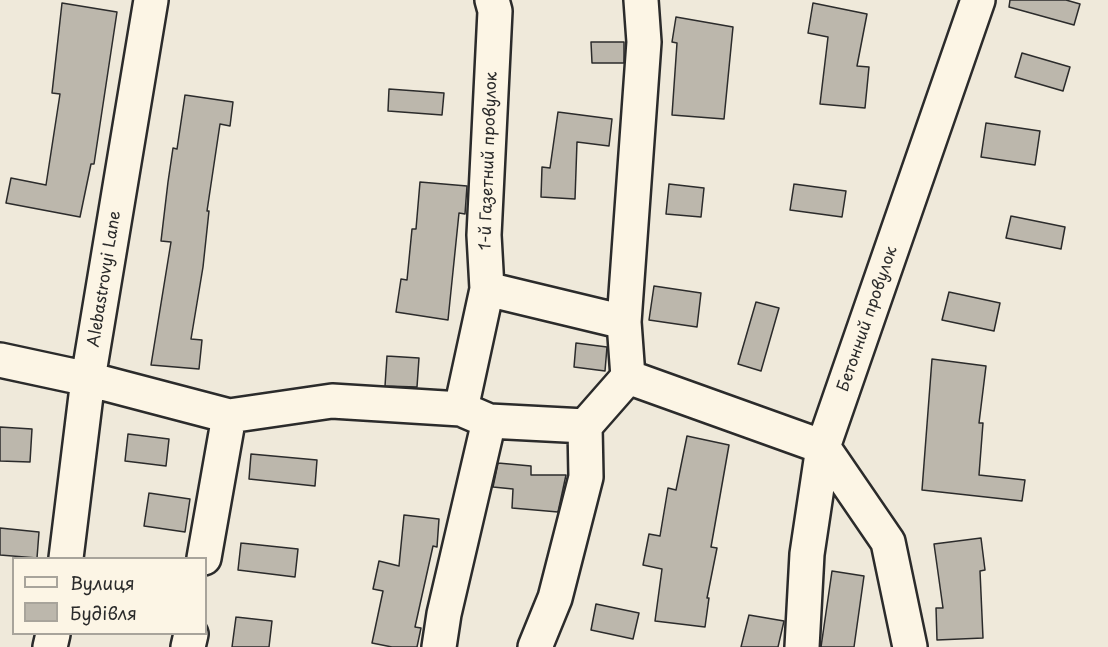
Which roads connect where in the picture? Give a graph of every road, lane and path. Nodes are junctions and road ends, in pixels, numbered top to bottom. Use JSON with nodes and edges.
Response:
{"nodes":[{"id":1,"x":152,"y":0,"type":"edge"},
{"id":2,"x":492,"y":0,"type":"edge"},
{"id":3,"x":641,"y":0,"type":"edge"},
{"id":4,"x":978,"y":0,"type":"edge"},
{"id":5,"x":487,"y":289,"type":"junction"},
{"id":6,"x":624,"y":322,"type":"junction"},
{"id":7,"x":0,"y":360,"type":"edge"},
{"id":8,"x":628,"y":377,"type":"junction"},
{"id":9,"x":88,"y":379,"type":"junction"},
{"id":10,"x":475,"y":415,"type":"junction"},
{"id":11,"x":230,"y":416,"type":"junction"},
{"id":12,"x":585,"y":426,"type":"junction"},
{"id":13,"x":823,"y":447,"type":"junction"},
{"id":14,"x":66,"y":557,"type":"edge"},
{"id":15,"x":204,"y":557,"type":"edge"},
{"id":16,"x":439,"y":647,"type":"edge"},
{"id":17,"x":535,"y":647,"type":"edge"},
{"id":18,"x":802,"y":647,"type":"edge"},
{"id":19,"x":910,"y":647,"type":"edge"}],
"edges":[{"from":1,"to":9,"type":"street","name":"Alebastrovyi Lane"},
{"from":2,"to":5,"type":"street","name":"1-й Газетний провулок"},
{"from":3,"to":6,"type":"street"},
{"from":4,"to":13,"type":"street","name":"Бетонний провулок"},
{"from":5,"to":6,"type":"street"},
{"from":5,"to":10,"type":"street","name":"1-й Газетний провулок"},
{"from":6,"to":8,"type":"street"},
{"from":7,"to":9,"type":"street"},
{"from":8,"to":12,"type":"street"},
{"from":8,"to":13,"type":"street"},
{"from":9,"to":11,"type":"street"},
{"from":9,"to":14,"type":"street","name":"Alebastrovyi Lane"},
{"from":10,"to":11,"type":"street"},
{"from":10,"to":12,"type":"street"},
{"from":10,"to":16,"type":"street"},
{"from":11,"to":15,"type":"street"},
{"from":12,"to":17,"type":"street"},
{"from":13,"to":18,"type":"street","name":"Бетонний провулок"},
{"from":13,"to":19,"type":"street"}]}
